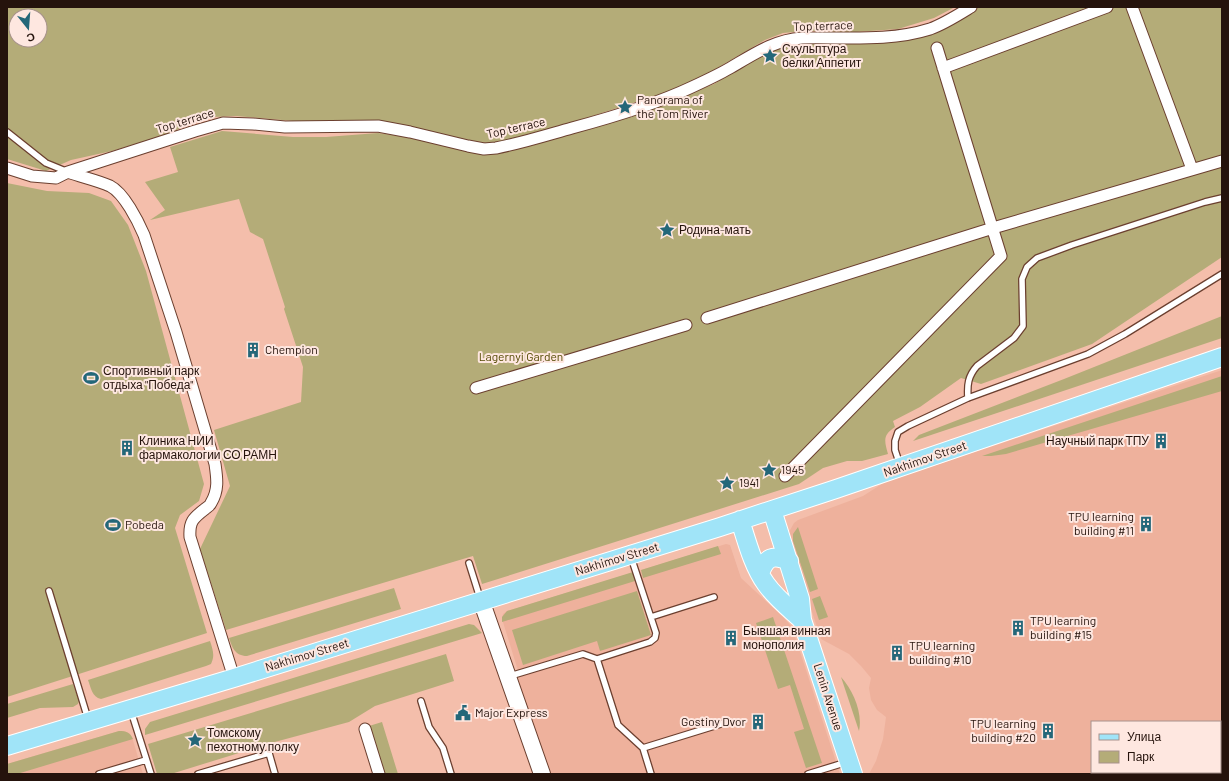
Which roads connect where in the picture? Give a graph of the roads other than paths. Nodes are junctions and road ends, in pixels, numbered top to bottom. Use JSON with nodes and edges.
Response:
{"nodes":[{"id":1,"x":971,"y":7,"type":"edge"},
{"id":2,"x":1107,"y":7,"type":"edge"},
{"id":3,"x":1132,"y":7,"type":"edge"},
{"id":4,"x":937,"y":48,"type":"dead end"},
{"id":5,"x":943,"y":68,"type":"junction"},
{"id":6,"x":7,"y":132,"type":"edge"},
{"id":7,"x":1222,"y":161,"type":"edge"},
{"id":8,"x":7,"y":168,"type":"edge"},
{"id":9,"x":1192,"y":169,"type":"junction"},
{"id":10,"x":68,"y":172,"type":"junction"},
{"id":11,"x":1222,"y":198,"type":"edge"},
{"id":12,"x":993,"y":228,"type":"junction"},
{"id":13,"x":1222,"y":274,"type":"edge"},
{"id":14,"x":707,"y":318,"type":"dead end"},
{"id":15,"x":686,"y":325,"type":"dead end"},
{"id":16,"x":1222,"y":357,"type":"edge"},
{"id":17,"x":476,"y":388,"type":"dead end"},
{"id":18,"x":968,"y":398,"type":"junction"},
{"id":19,"x":901,"y":467,"type":"junction"},
{"id":20,"x":785,"y":476,"type":"dead end"},
{"id":21,"x":772,"y":510,"type":"junction"},
{"id":22,"x":740,"y":520,"type":"junction"},
{"id":23,"x":630,"y":554,"type":"junction"},
{"id":24,"x":789,"y":561,"type":"junction"},
{"id":25,"x":469,"y":563,"type":"dead end"},
{"id":26,"x":760,"y":573,"type":"junction"},
{"id":27,"x":49,"y":591,"type":"dead end"},
{"id":28,"x":714,"y":597,"type":"dead end"},
{"id":29,"x":481,"y":600,"type":"junction"},
{"id":30,"x":650,"y":617,"type":"junction"},
{"id":31,"x":802,"y":620,"type":"junction"},
{"id":32,"x":597,"y":659,"type":"junction"},
{"id":33,"x":507,"y":677,"type":"junction"},
{"id":34,"x":234,"y":678,"type":"junction"},
{"id":35,"x":421,"y":701,"type":"dead end"},
{"id":36,"x":130,"y":709,"type":"junction"},
{"id":37,"x":89,"y":721,"type":"junction"},
{"id":38,"x":724,"y":723,"type":"dead end"},
{"id":39,"x":366,"y":729,"type":"dead end"},
{"id":40,"x":7,"y":746,"type":"edge"},
{"id":41,"x":643,"y":748,"type":"junction"},
{"id":42,"x":146,"y":760,"type":"junction"},
{"id":43,"x":851,"y":768,"type":"edge"},
{"id":44,"x":99,"y":774,"type":"edge"},
{"id":45,"x":151,"y":774,"type":"edge"},
{"id":46,"x":198,"y":774,"type":"edge"},
{"id":47,"x":275,"y":774,"type":"edge"},
{"id":48,"x":379,"y":774,"type":"edge"},
{"id":49,"x":451,"y":774,"type":"edge"},
{"id":50,"x":542,"y":774,"type":"edge"},
{"id":51,"x":651,"y":774,"type":"edge"},
{"id":52,"x":808,"y":774,"type":"edge"}],
"edges":[{"from":1,"to":10,"type":"street","name":"Top terrace"},
{"from":2,"to":5,"type":"street"},
{"from":3,"to":9,"type":"street"},
{"from":4,"to":5,"type":"street"},
{"from":5,"to":12,"type":"street"},
{"from":6,"to":10,"type":"lane"},
{"from":7,"to":9,"type":"street"},
{"from":8,"to":10,"type":"street","name":"Top terrace"},
{"from":9,"to":12,"type":"street"},
{"from":10,"to":34,"type":"street"},
{"from":11,"to":18,"type":"lane"},
{"from":12,"to":14,"type":"street"},
{"from":12,"to":20,"type":"street"},
{"from":13,"to":18,"type":"lane"},
{"from":15,"to":17,"type":"street"},
{"from":16,"to":19,"type":"main road","name":"Nakhimov Street"},
{"from":18,"to":19,"type":"lane"},
{"from":19,"to":21,"type":"main road","name":"Nakhimov Street"},
{"from":21,"to":22,"type":"main road","name":"Nakhimov Street"},
{"from":21,"to":24,"type":"main road","name":"Lenin Avenue"},
{"from":22,"to":23,"type":"main road","name":"Nakhimov Street"},
{"from":22,"to":26,"type":"main road","name":"Lenin Avenue"},
{"from":23,"to":29,"type":"main road","name":"Nakhimov Street"},
{"from":23,"to":30,"type":"lane"},
{"from":24,"to":26,"type":"main road"},
{"from":24,"to":31,"type":"main road","name":"Lenin Avenue"},
{"from":25,"to":29,"type":"lane"},
{"from":26,"to":31,"type":"main road","name":"Lenin Avenue"},
{"from":27,"to":37,"type":"lane"},
{"from":28,"to":30,"type":"lane"},
{"from":29,"to":33,"type":"street"},
{"from":29,"to":34,"type":"main road","name":"Nakhimov Street"},
{"from":30,"to":32,"type":"lane"},
{"from":31,"to":43,"type":"main road","name":"Lenin Avenue"},
{"from":32,"to":33,"type":"lane"},
{"from":32,"to":41,"type":"lane"},
{"from":33,"to":50,"type":"street"},
{"from":34,"to":36,"type":"main road","name":"Nakhimov Street"},
{"from":35,"to":49,"type":"lane"},
{"from":36,"to":37,"type":"main road","name":"Nakhimov Street"},
{"from":36,"to":42,"type":"lane"},
{"from":37,"to":40,"type":"main road","name":"Nakhimov Street"},
{"from":38,"to":41,"type":"lane"},
{"from":39,"to":48,"type":"street"},
{"from":41,"to":51,"type":"lane"},
{"from":42,"to":44,"type":"lane"},
{"from":42,"to":45,"type":"lane"},
{"from":43,"to":52,"type":"lane"},
{"from":46,"to":47,"type":"lane"}]}
